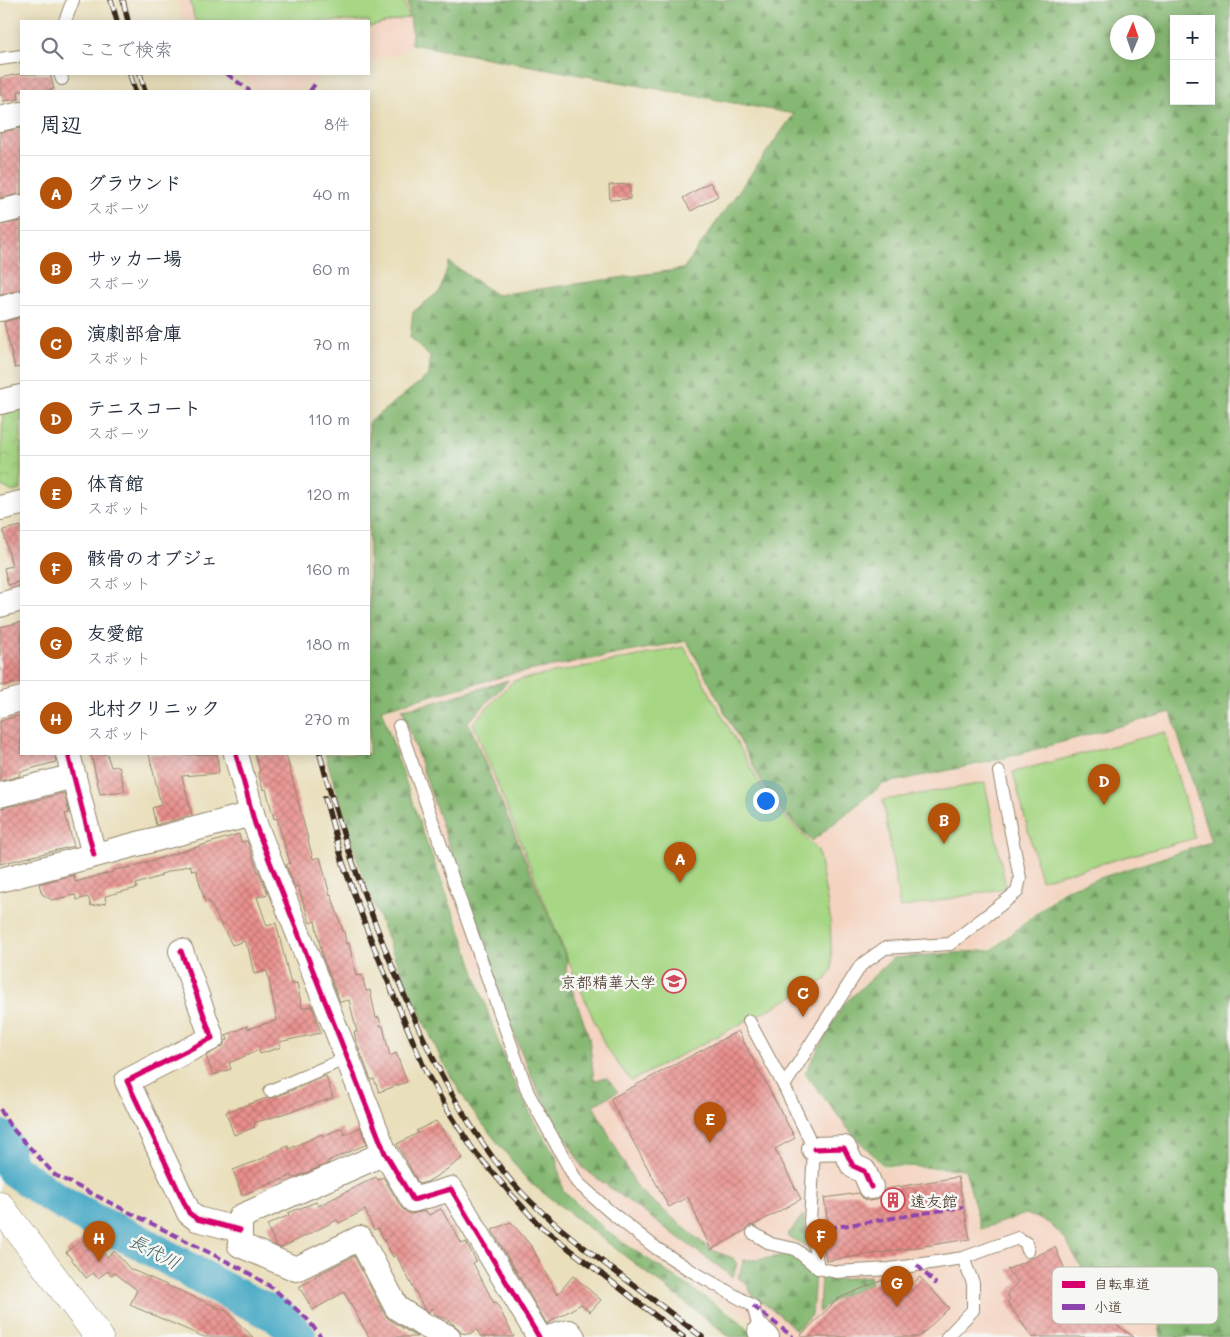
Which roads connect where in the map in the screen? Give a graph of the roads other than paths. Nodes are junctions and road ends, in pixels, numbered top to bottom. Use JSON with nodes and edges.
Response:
{"nodes":[{"id":1,"x":73,"y":0,"type":"edge"},
{"id":2,"x":65,"y":20,"type":"edge"},
{"id":3,"x":20,"y":56,"type":"edge"},
{"id":4,"x":0,"y":59,"type":"edge"},
{"id":5,"x":20,"y":114,"type":"edge"},
{"id":6,"x":0,"y":119,"type":"edge"},
{"id":7,"x":20,"y":207,"type":"edge"},
{"id":8,"x":0,"y":212,"type":"edge"},
{"id":9,"x":20,"y":303,"type":"edge"},
{"id":10,"x":0,"y":309,"type":"edge"},
{"id":11,"x":20,"y":396,"type":"edge"},
{"id":12,"x":0,"y":402,"type":"edge"},
{"id":13,"x":20,"y":503,"type":"edge"},
{"id":14,"x":0,"y":508,"type":"edge"},
{"id":15,"x":20,"y":599,"type":"edge"},
{"id":16,"x":0,"y":605,"type":"edge"},
{"id":17,"x":20,"y":699,"type":"edge"},
{"id":18,"x":0,"y":705,"type":"edge"},
{"id":19,"x":399,"y":726,"type":"dead end"},
{"id":20,"x":68,"y":755,"type":"edge"},
{"id":21,"x":236,"y":755,"type":"edge"},
{"id":22,"x":999,"y":772,"type":"dead end"},
{"id":23,"x":74,"y":776,"type":"junction"},
{"id":24,"x":0,"y":794,"type":"edge"},
{"id":25,"x":252,"y":814,"type":"junction"},
{"id":26,"x":94,"y":855,"type":"junction"},
{"id":27,"x":0,"y":880,"type":"edge"},
{"id":28,"x":180,"y":951,"type":"dead end"},
{"id":29,"x":749,"y":1021,"type":"dead end"},
{"id":30,"x":347,"y":1058,"type":"junction"},
{"id":31,"x":784,"y":1086,"type":"junction"},
{"id":32,"x":270,"y":1090,"type":"dead end"},
{"id":33,"x":814,"y":1149,"type":"junction"},
{"id":34,"x":385,"y":1153,"type":"junction"},
{"id":35,"x":871,"y":1187,"type":"dead end"},
{"id":36,"x":0,"y":1206,"type":"edge"},
{"id":37,"x":240,"y":1230,"type":"junction"},
{"id":38,"x":753,"y":1233,"type":"dead end"},
{"id":39,"x":1028,"y":1251,"type":"dead end"},
{"id":40,"x":963,"y":1258,"type":"junction"},
{"id":41,"x":818,"y":1268,"type":"junction"},
{"id":42,"x":763,"y":1334,"type":"edge"},
{"id":43,"x":99,"y":1337,"type":"edge"},
{"id":44,"x":448,"y":1337,"type":"edge"},
{"id":45,"x":539,"y":1337,"type":"edge"},
{"id":46,"x":551,"y":1337,"type":"edge"},
{"id":47,"x":573,"y":1337,"type":"edge"},
{"id":48,"x":947,"y":1337,"type":"edge"}],
"edges":[{"from":1,"to":2,"type":"lane"},
{"from":3,"to":4,"type":"lane"},
{"from":5,"to":6,"type":"street"},
{"from":7,"to":8,"type":"street"},
{"from":9,"to":10,"type":"street"},
{"from":11,"to":12,"type":"street"},
{"from":13,"to":14,"type":"street"},
{"from":15,"to":16,"type":"street"},
{"from":17,"to":18,"type":"street"},
{"from":19,"to":42,"type":"lane"},
{"from":20,"to":23,"type":"street"},
{"from":21,"to":25,"type":"street"},
{"from":22,"to":31,"type":"lane"},
{"from":23,"to":24,"type":"street"},
{"from":23,"to":26,"type":"street"},
{"from":25,"to":26,"type":"street"},
{"from":25,"to":30,"type":"street"},
{"from":26,"to":27,"type":"street"},
{"from":28,"to":37,"type":"street"},
{"from":29,"to":31,"type":"lane"},
{"from":30,"to":32,"type":"lane"},
{"from":30,"to":34,"type":"street"},
{"from":31,"to":33,"type":"lane"},
{"from":33,"to":35,"type":"street"},
{"from":33,"to":41,"type":"lane"},
{"from":34,"to":37,"type":"street"},
{"from":34,"to":45,"type":"street"},
{"from":36,"to":43,"type":"main road"},
{"from":37,"to":44,"type":"street"},
{"from":38,"to":41,"type":"lane"},
{"from":39,"to":40,"type":"lane"},
{"from":40,"to":41,"type":"lane"},
{"from":40,"to":48,"type":"lane"},
{"from":46,"to":47,"type":"street"}]}
